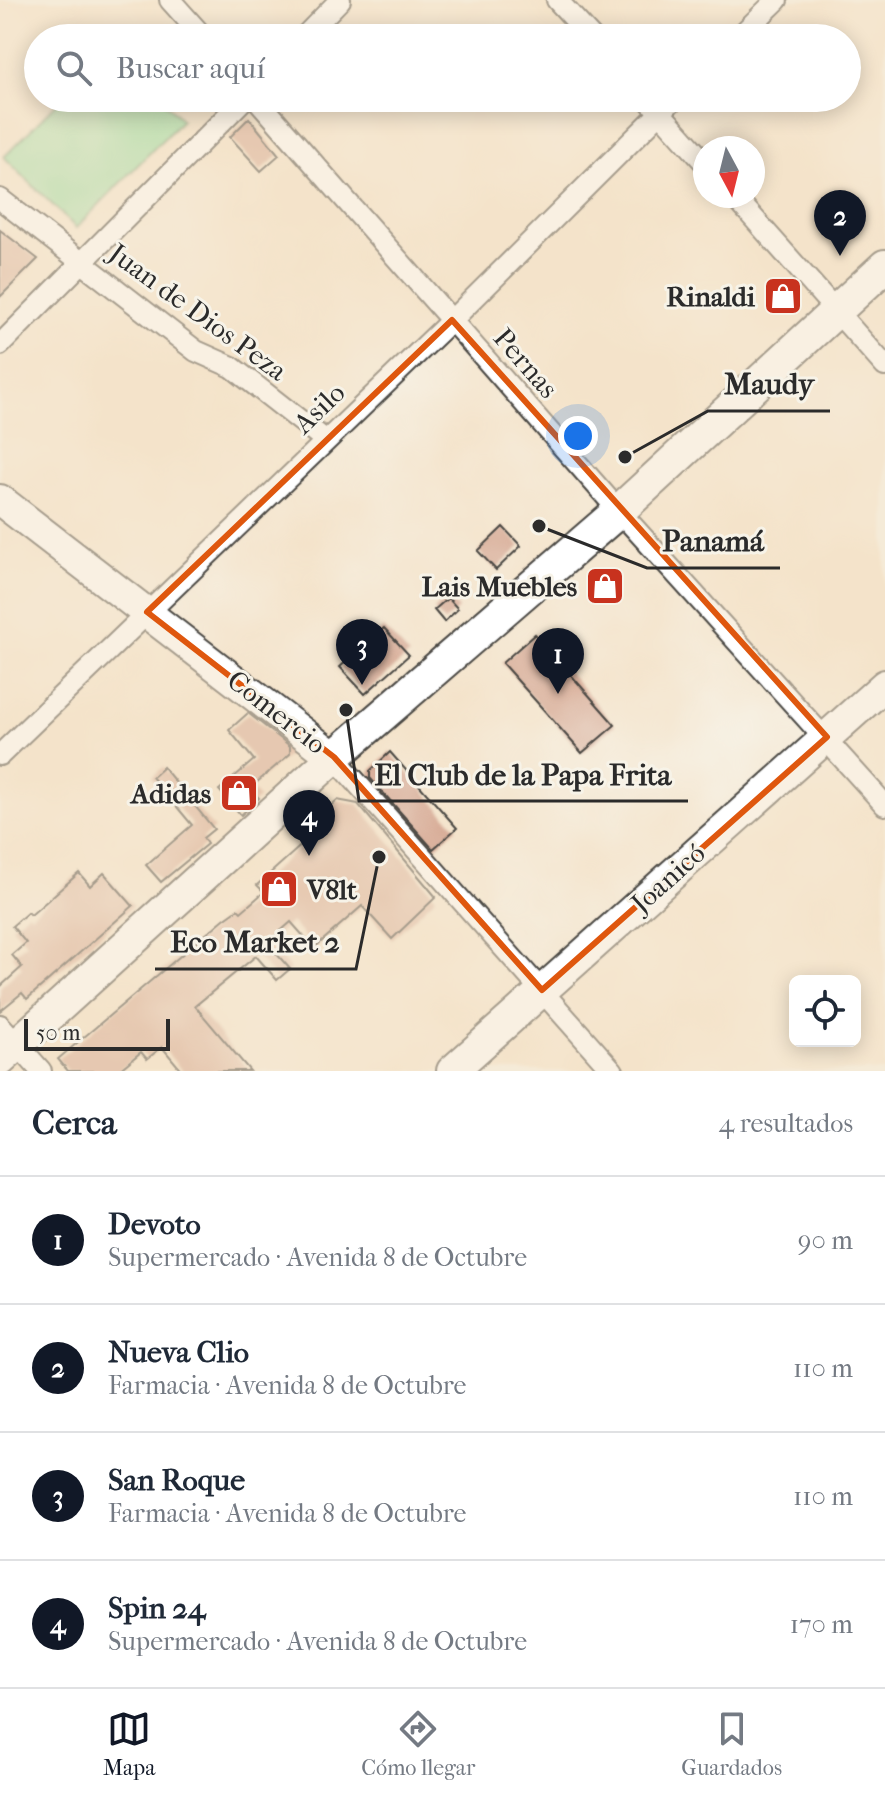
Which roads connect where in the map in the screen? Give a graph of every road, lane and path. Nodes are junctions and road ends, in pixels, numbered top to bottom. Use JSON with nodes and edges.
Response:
{"nodes":[{"id":1,"x":170,"y":0,"type":"edge"},
{"id":2,"x":340,"y":0,"type":"edge"},
{"id":3,"x":557,"y":0,"type":"edge"},
{"id":4,"x":777,"y":0,"type":"edge"},
{"id":5,"x":191,"y":24,"type":"edge"},
{"id":6,"x":317,"y":24,"type":"edge"},
{"id":7,"x":579,"y":24,"type":"edge"},
{"id":8,"x":752,"y":24,"type":"edge"},
{"id":9,"x":231,"y":112,"type":"edge"},
{"id":10,"x":268,"y":112,"type":"edge"},
{"id":11,"x":651,"y":112,"type":"edge"},
{"id":12,"x":667,"y":112,"type":"edge"},
{"id":13,"x":693,"y":147,"type":"edge"},
{"id":14,"x":0,"y":199,"type":"edge"},
{"id":15,"x":745,"y":208,"type":"edge"},
{"id":16,"x":82,"y":263,"type":"junction"},
{"id":17,"x":885,"y":266,"type":"edge"},
{"id":18,"x":835,"y":310,"type":"junction"},
{"id":19,"x":452,"y":320,"type":"junction"},
{"id":20,"x":0,"y":345,"type":"edge"},
{"id":21,"x":885,"y":366,"type":"edge"},
{"id":22,"x":325,"y":440,"type":"junction"},
{"id":23,"x":0,"y":500,"type":"edge"},
{"id":24,"x":619,"y":511,"type":"junction"},
{"id":25,"x":147,"y":612,"type":"junction"},
{"id":26,"x":885,"y":685,"type":"edge"},
{"id":27,"x":827,"y":737,"type":"junction"},
{"id":28,"x":0,"y":755,"type":"edge"},
{"id":29,"x":334,"y":757,"type":"junction"},
{"id":30,"x":885,"y":805,"type":"edge"},
{"id":31,"x":542,"y":990,"type":"junction"},
{"id":32,"x":6,"y":1043,"type":"edge"},
{"id":33,"x":41,"y":1071,"type":"edge"},
{"id":34,"x":452,"y":1071,"type":"edge"},
{"id":35,"x":613,"y":1071,"type":"edge"}],
"edges":[{"from":1,"to":5,"type":"street"},
{"from":2,"to":6,"type":"street"},
{"from":3,"to":7,"type":"street"},
{"from":4,"to":8,"type":"street"},
{"from":9,"to":16,"type":"street"},
{"from":10,"to":19,"type":"street","name":"Pernas"},
{"from":11,"to":19,"type":"street","name":"Asilo"},
{"from":12,"to":13,"type":"street"},
{"from":14,"to":16,"type":"street","name":"Juan de Dios Peza"},
{"from":15,"to":18,"type":"street"},
{"from":16,"to":20,"type":"street"},
{"from":16,"to":22,"type":"street","name":"Juan de Dios Peza"},
{"from":17,"to":18,"type":"main road"},
{"from":18,"to":21,"type":"street"},
{"from":18,"to":24,"type":"main road"},
{"from":19,"to":22,"type":"street","name":"Asilo"},
{"from":19,"to":24,"type":"street","name":"Pernas"},
{"from":22,"to":25,"type":"street","name":"Asilo"},
{"from":23,"to":25,"type":"street","name":"Comercio"},
{"from":24,"to":27,"type":"street","name":"Pernas"},
{"from":24,"to":29,"type":"main road"},
{"from":25,"to":28,"type":"street","name":"Asilo"},
{"from":25,"to":29,"type":"street","name":"Comercio"},
{"from":26,"to":27,"type":"street","name":"Joanicó"},
{"from":27,"to":30,"type":"street","name":"Pernas"},
{"from":27,"to":31,"type":"street","name":"Joanicó"},
{"from":29,"to":31,"type":"street","name":"Comercio"},
{"from":29,"to":32,"type":"main road"},
{"from":31,"to":34,"type":"street","name":"Joanicó"},
{"from":31,"to":35,"type":"street","name":"Comercio"},
{"from":32,"to":33,"type":"street"}]}
